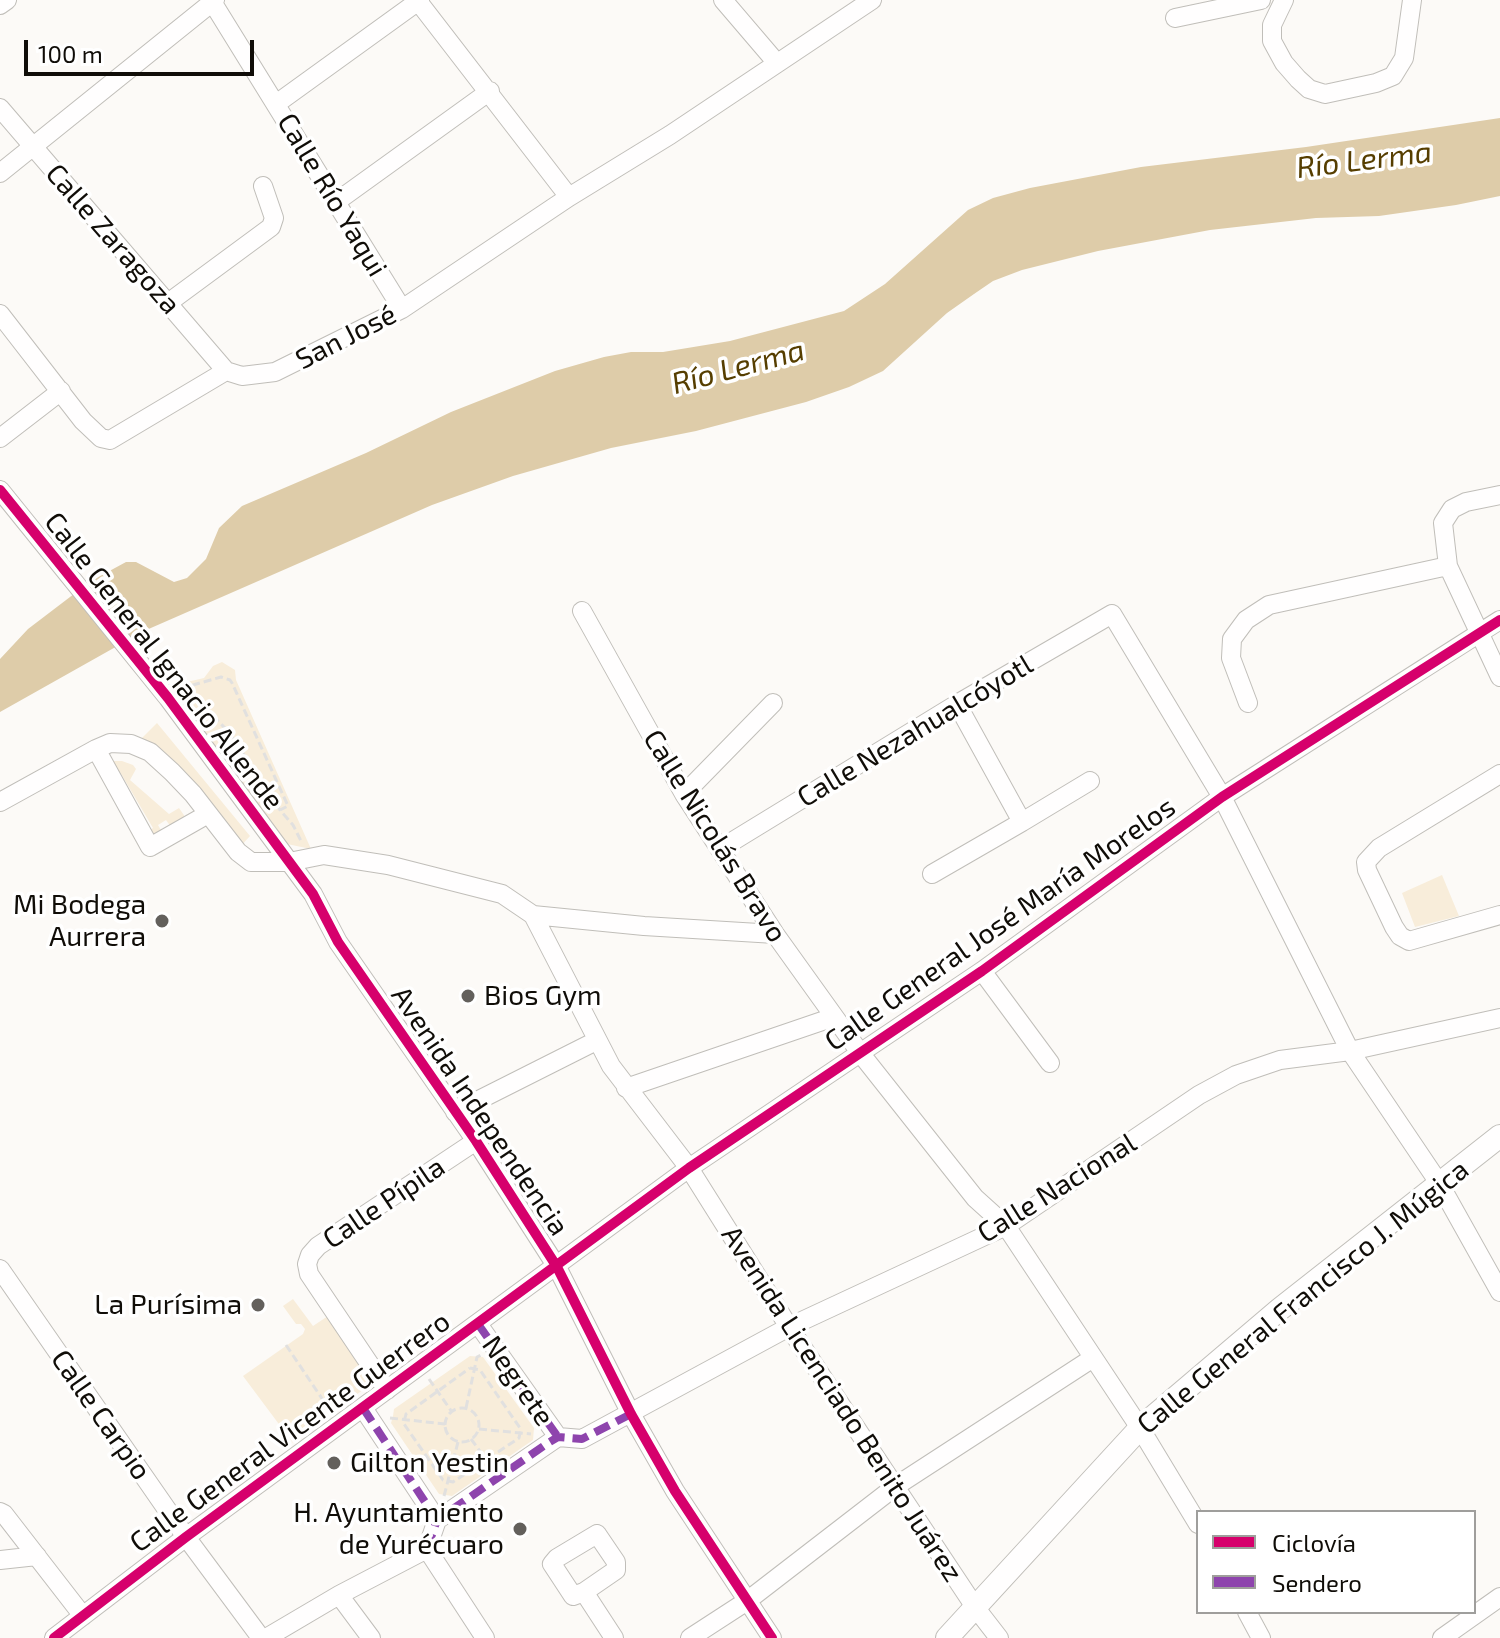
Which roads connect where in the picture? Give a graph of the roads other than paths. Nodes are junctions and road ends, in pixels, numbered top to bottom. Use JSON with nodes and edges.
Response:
{"nodes":[{"id":1,"x":7,"y":0,"type":"edge"},
{"id":2,"x":723,"y":0,"type":"edge"},
{"id":3,"x":872,"y":0,"type":"edge"},
{"id":4,"x":1261,"y":0,"type":"edge"},
{"id":5,"x":1284,"y":0,"type":"edge"},
{"id":6,"x":1412,"y":0,"type":"edge"},
{"id":7,"x":213,"y":1,"type":"edge"},
{"id":8,"x":419,"y":1,"type":"edge"},
{"id":9,"x":0,"y":5,"type":"edge"},
{"id":10,"x":1175,"y":18,"type":"dead end"},
{"id":11,"x":776,"y":62,"type":"junction"},
{"id":12,"x":490,"y":91,"type":"junction"},
{"id":13,"x":276,"y":104,"type":"junction"},
{"id":14,"x":0,"y":108,"type":"edge"},
{"id":15,"x":33,"y":146,"type":"junction"},
{"id":16,"x":0,"y":173,"type":"edge"},
{"id":17,"x":263,"y":186,"type":"dead end"},
{"id":18,"x":569,"y":197,"type":"junction"},
{"id":19,"x":336,"y":202,"type":"junction"},
{"id":20,"x":168,"y":303,"type":"junction"},
{"id":21,"x":402,"y":309,"type":"junction"},
{"id":22,"x":0,"y":314,"type":"edge"},
{"id":23,"x":226,"y":371,"type":"junction"},
{"id":24,"x":61,"y":391,"type":"junction"},
{"id":25,"x":0,"y":438,"type":"edge"},
{"id":26,"x":0,"y":490,"type":"edge"},
{"id":27,"x":1500,"y":495,"type":"edge"},
{"id":28,"x":1448,"y":566,"type":"junction"},
{"id":29,"x":582,"y":611,"type":"dead end"},
{"id":30,"x":1500,"y":620,"type":"edge"},
{"id":31,"x":1480,"y":632,"type":"junction"},
{"id":32,"x":1500,"y":675,"type":"edge"},
{"id":33,"x":773,"y":703,"type":"dead end"},
{"id":34,"x":1248,"y":703,"type":"dead end"},
{"id":35,"x":957,"y":704,"type":"junction"},
{"id":36,"x":96,"y":749,"type":"junction"},
{"id":37,"x":1500,"y":774,"type":"edge"},
{"id":38,"x":1090,"y":781,"type":"dead end"},
{"id":39,"x":684,"y":794,"type":"junction"},
{"id":40,"x":1222,"y":797,"type":"junction"},
{"id":41,"x":0,"y":802,"type":"edge"},
{"id":42,"x":208,"y":814,"type":"junction"},
{"id":43,"x":1022,"y":822,"type":"junction"},
{"id":44,"x":720,"y":849,"type":"junction"},
{"id":45,"x":289,"y":862,"type":"junction"},
{"id":46,"x":932,"y":874,"type":"dead end"},
{"id":47,"x":533,"y":915,"type":"junction"},
{"id":48,"x":1500,"y":915,"type":"edge"},
{"id":49,"x":775,"y":934,"type":"junction"},
{"id":50,"x":982,"y":971,"type":"junction"},
{"id":51,"x":834,"y":1017,"type":"junction"},
{"id":52,"x":1500,"y":1018,"type":"edge"},
{"id":53,"x":596,"y":1041,"type":"junction"},
{"id":54,"x":1350,"y":1051,"type":"junction"},
{"id":55,"x":861,"y":1054,"type":"junction"},
{"id":56,"x":1050,"y":1063,"type":"dead end"},
{"id":57,"x":626,"y":1088,"type":"junction"},
{"id":58,"x":455,"y":1112,"type":"junction"},
{"id":59,"x":1500,"y":1136,"type":"edge"},
{"id":60,"x":476,"y":1141,"type":"junction"},
{"id":61,"x":689,"y":1168,"type":"junction"},
{"id":62,"x":1439,"y":1183,"type":"junction"},
{"id":63,"x":1006,"y":1226,"type":"junction"},
{"id":64,"x":557,"y":1267,"type":"junction"},
{"id":65,"x":0,"y":1269,"type":"edge"},
{"id":66,"x":1500,"y":1292,"type":"edge"},
{"id":67,"x":478,"y":1324,"type":"junction"},
{"id":68,"x":789,"y":1327,"type":"junction"},
{"id":69,"x":1093,"y":1358,"type":"junction"},
{"id":70,"x":387,"y":1390,"type":"junction"},
{"id":71,"x":363,"y":1408,"type":"junction"},
{"id":72,"x":631,"y":1414,"type":"junction"},
{"id":73,"x":1140,"y":1428,"type":"junction"},
{"id":74,"x":558,"y":1437,"type":"junction"},
{"id":75,"x":896,"y":1486,"type":"junction"},
{"id":76,"x":0,"y":1512,"type":"edge"},
{"id":77,"x":437,"y":1520,"type":"junction"},
{"id":78,"x":1196,"y":1521,"type":"edge"},
{"id":79,"x":186,"y":1537,"type":"junction"},
{"id":80,"x":427,"y":1549,"type":"junction"},
{"id":81,"x":37,"y":1556,"type":"junction"},
{"id":82,"x":0,"y":1560,"type":"edge"},
{"id":83,"x":584,"y":1592,"type":"dead end"},
{"id":84,"x":339,"y":1595,"type":"junction"},
{"id":85,"x":1500,"y":1597,"type":"edge"},
{"id":86,"x":747,"y":1601,"type":"junction"},
{"id":87,"x":975,"y":1607,"type":"junction"},
{"id":88,"x":1248,"y":1614,"type":"edge"},
{"id":89,"x":1476,"y":1614,"type":"edge"},
{"id":90,"x":1476,"y":1614,"type":"edge"},
{"id":91,"x":83,"y":1616,"type":"junction"},
{"id":92,"x":54,"y":1638,"type":"edge"},
{"id":93,"x":264,"y":1638,"type":"edge"},
{"id":94,"x":371,"y":1638,"type":"edge"},
{"id":95,"x":485,"y":1638,"type":"edge"},
{"id":96,"x":614,"y":1638,"type":"edge"},
{"id":97,"x":690,"y":1638,"type":"edge"},
{"id":98,"x":772,"y":1638,"type":"edge"},
{"id":99,"x":947,"y":1638,"type":"edge"},
{"id":100,"x":999,"y":1638,"type":"edge"},
{"id":101,"x":1261,"y":1638,"type":"edge"},
{"id":102,"x":1442,"y":1638,"type":"edge"}],
"edges":[{"from":1,"to":9,"type":"street"},
{"from":2,"to":11,"type":"street"},
{"from":3,"to":11,"type":"street","name":"San José"},
{"from":4,"to":10,"type":"street"},
{"from":5,"to":6,"type":"street"},
{"from":7,"to":13,"type":"street","name":"Calle Río Yaqui"},
{"from":7,"to":15,"type":"street"},
{"from":8,"to":12,"type":"street"},
{"from":8,"to":13,"type":"street"},
{"from":11,"to":18,"type":"street","name":"San José"},
{"from":12,"to":18,"type":"street"},
{"from":12,"to":19,"type":"street"},
{"from":13,"to":19,"type":"street","name":"Calle Río Yaqui"},
{"from":14,"to":15,"type":"street","name":"Calle Zaragoza"},
{"from":15,"to":16,"type":"street"},
{"from":15,"to":20,"type":"street","name":"Calle Zaragoza"},
{"from":17,"to":20,"type":"street"},
{"from":18,"to":21,"type":"street","name":"San José"},
{"from":19,"to":21,"type":"street","name":"Calle Río Yaqui"},
{"from":20,"to":23,"type":"street","name":"Calle Zaragoza"},
{"from":21,"to":23,"type":"street","name":"San José"},
{"from":22,"to":24,"type":"street"},
{"from":23,"to":24,"type":"street"},
{"from":24,"to":25,"type":"street"},
{"from":26,"to":45,"type":"street","name":"Calle General Ignacio Allende"},
{"from":27,"to":28,"type":"street"},
{"from":28,"to":31,"type":"street"},
{"from":28,"to":34,"type":"street"},
{"from":29,"to":39,"type":"street","name":"Calle Nicolás Bravo"},
{"from":30,"to":31,"type":"street","name":"Calle General José María Morelos"},
{"from":31,"to":32,"type":"street"},
{"from":31,"to":40,"type":"street","name":"Calle General José María Morelos"},
{"from":33,"to":39,"type":"street"},
{"from":35,"to":40,"type":"street","name":"Calle Nezahualcóyotl"},
{"from":35,"to":43,"type":"street"},
{"from":35,"to":44,"type":"street","name":"Calle Nezahualcóyotl"},
{"from":36,"to":41,"type":"street"},
{"from":36,"to":42,"type":"street"},
{"from":36,"to":42,"type":"street"},
{"from":37,"to":48,"type":"street"},
{"from":38,"to":43,"type":"street"},
{"from":39,"to":44,"type":"street","name":"Calle Nicolás Bravo"},
{"from":40,"to":50,"type":"street","name":"Calle General José María Morelos"},
{"from":40,"to":54,"type":"street"},
{"from":42,"to":45,"type":"street"},
{"from":43,"to":46,"type":"street"},
{"from":44,"to":49,"type":"street","name":"Calle Nicolás Bravo"},
{"from":45,"to":47,"type":"street"},
{"from":45,"to":58,"type":"street","name":"Avenida Independencia"},
{"from":47,"to":49,"type":"street"},
{"from":47,"to":53,"type":"street","name":"Avenida Licenciado Benito Juárez"},
{"from":49,"to":51,"type":"street","name":"Calle Nicolás Bravo"},
{"from":50,"to":55,"type":"street","name":"Calle General José María Morelos"},
{"from":50,"to":56,"type":"street"},
{"from":51,"to":55,"type":"street","name":"Calle Nicolás Bravo"},
{"from":51,"to":57,"type":"street"},
{"from":52,"to":54,"type":"street","name":"Calle Nacional"},
{"from":53,"to":57,"type":"street","name":"Avenida Licenciado Benito Juárez"},
{"from":53,"to":58,"type":"street"},
{"from":54,"to":62,"type":"street"},
{"from":54,"to":63,"type":"street","name":"Calle Nacional"},
{"from":55,"to":61,"type":"street","name":"Calle General José María Morelos"},
{"from":55,"to":63,"type":"street","name":"Calle Nicolás Bravo"},
{"from":57,"to":61,"type":"street","name":"Avenida Licenciado Benito Juárez"},
{"from":58,"to":60,"type":"street","name":"Avenida Independencia"},
{"from":59,"to":62,"type":"main road","name":"Calle General Francisco J. Múgica"},
{"from":60,"to":64,"type":"street","name":"Avenida Independencia"},
{"from":60,"to":70,"type":"street","name":"Calle Pípila"},
{"from":61,"to":64,"type":"street","name":"Calle General José María Morelos"},
{"from":61,"to":68,"type":"street","name":"Avenida Licenciado Benito Juárez"},
{"from":62,"to":66,"type":"street"},
{"from":62,"to":73,"type":"main road","name":"Calle General Francisco J. Múgica"},
{"from":63,"to":68,"type":"street","name":"Calle Nacional"},
{"from":63,"to":69,"type":"street","name":"Calle Nicolás Bravo"},
{"from":64,"to":67,"type":"street","name":"Calle General Vicente Guerrero"},
{"from":64,"to":72,"type":"street","name":"Avenida Independencia"},
{"from":65,"to":79,"type":"street","name":"Calle Carpio"},
{"from":67,"to":70,"type":"street","name":"Calle General Vicente Guerrero"},
{"from":67,"to":74,"type":"street","name":"Negrete"},
{"from":68,"to":72,"type":"street","name":"Calle Nacional"},
{"from":68,"to":75,"type":"street","name":"Avenida Licenciado Benito Juárez"},
{"from":69,"to":73,"type":"street","name":"Calle Nicolás Bravo"},
{"from":69,"to":75,"type":"street"},
{"from":70,"to":71,"type":"street","name":"Calle General Vicente Guerrero"},
{"from":71,"to":77,"type":"street"},
{"from":71,"to":79,"type":"street","name":"Calle General Vicente Guerrero"},
{"from":72,"to":74,"type":"street","name":"Calle Nacional"},
{"from":72,"to":86,"type":"street","name":"Avenida Independencia"},
{"from":73,"to":78,"type":"street","name":"Calle Nicolás Bravo"},
{"from":73,"to":87,"type":"main road","name":"Calle General Francisco J. Múgica"},
{"from":74,"to":77,"type":"street"},
{"from":75,"to":86,"type":"street"},
{"from":75,"to":87,"type":"street","name":"Avenida Licenciado Benito Juárez"},
{"from":76,"to":81,"type":"street"},
{"from":77,"to":80,"type":"street"},
{"from":79,"to":91,"type":"street","name":"Calle General Vicente Guerrero"},
{"from":79,"to":93,"type":"street","name":"Calle Carpio"},
{"from":80,"to":84,"type":"street"},
{"from":80,"to":95,"type":"street"},
{"from":81,"to":82,"type":"street"},
{"from":81,"to":91,"type":"street"},
{"from":83,"to":96,"type":"street"},
{"from":84,"to":93,"type":"street"},
{"from":84,"to":94,"type":"street"},
{"from":85,"to":90,"type":"street"},
{"from":86,"to":97,"type":"street"},
{"from":86,"to":98,"type":"street","name":"Avenida Independencia"},
{"from":87,"to":99,"type":"main road","name":"Calle General Francisco J. Múgica"},
{"from":87,"to":100,"type":"street","name":"Avenida Licenciado Benito Juárez"},
{"from":88,"to":101,"type":"street"},
{"from":89,"to":102,"type":"street"},
{"from":91,"to":92,"type":"street","name":"Calle General Vicente Guerrero"}]}
